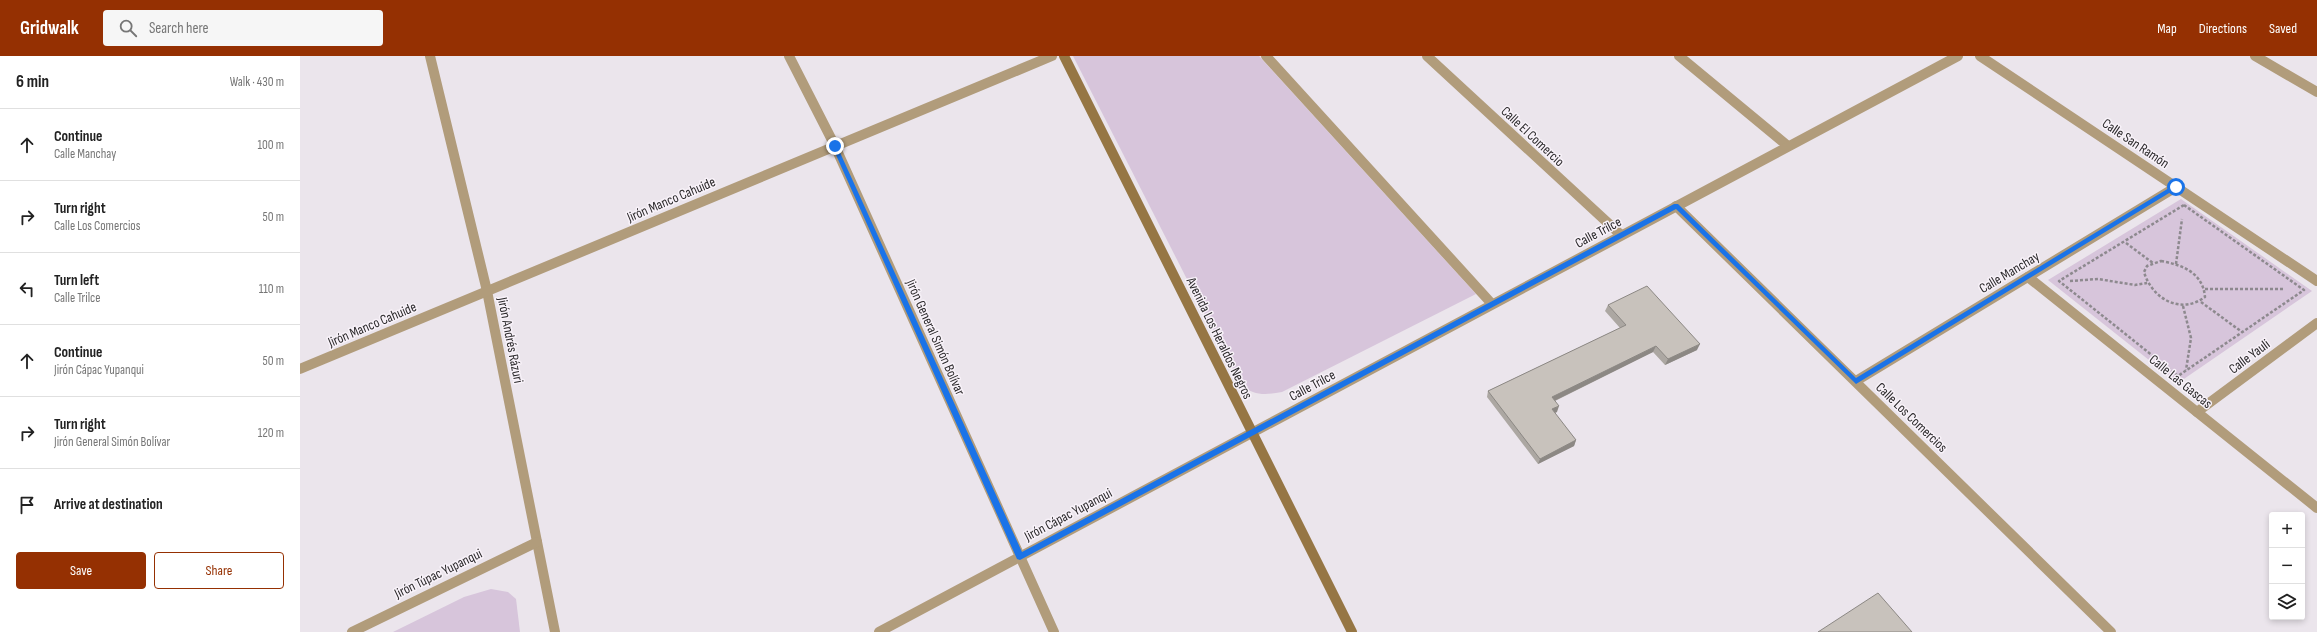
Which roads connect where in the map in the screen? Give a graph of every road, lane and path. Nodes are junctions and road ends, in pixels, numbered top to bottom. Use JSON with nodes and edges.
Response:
{"nodes":[{"id":1,"x":430,"y":56,"type":"edge"},
{"id":2,"x":789,"y":56,"type":"edge"},
{"id":3,"x":1052,"y":56,"type":"edge"},
{"id":4,"x":1064,"y":56,"type":"edge"},
{"id":5,"x":1266,"y":56,"type":"edge"},
{"id":6,"x":1427,"y":56,"type":"edge"},
{"id":7,"x":1679,"y":56,"type":"edge"},
{"id":8,"x":1958,"y":56,"type":"edge"},
{"id":9,"x":1980,"y":56,"type":"edge"},
{"id":10,"x":2255,"y":56,"type":"edge"},
{"id":11,"x":2317,"y":92,"type":"edge"},
{"id":12,"x":835,"y":146,"type":"junction"},
{"id":13,"x":1788,"y":146,"type":"junction"},
{"id":14,"x":2176,"y":187,"type":"junction"},
{"id":15,"x":2184,"y":205,"type":"junction"},
{"id":16,"x":1676,"y":206,"type":"junction"},
{"id":17,"x":1621,"y":235,"type":"junction"},
{"id":18,"x":2124,"y":241,"type":"junction"},
{"id":19,"x":2153,"y":263,"type":"junction"},
{"id":20,"x":2176,"y":264,"type":"junction"},
{"id":21,"x":2028,"y":277,"type":"junction"},
{"id":22,"x":2059,"y":281,"type":"junction"},
{"id":23,"x":2317,"y":281,"type":"edge"},
{"id":24,"x":2147,"y":283,"type":"junction"},
{"id":25,"x":2205,"y":289,"type":"junction"},
{"id":26,"x":2292,"y":289,"type":"dead end"},
{"id":27,"x":487,"y":290,"type":"junction"},
{"id":28,"x":2298,"y":290,"type":"dead end"},
{"id":29,"x":2304,"y":290,"type":"junction"},
{"id":30,"x":2310,"y":292,"type":"dead end"},
{"id":31,"x":2201,"y":302,"type":"junction"},
{"id":32,"x":1492,"y":304,"type":"junction"},
{"id":33,"x":2182,"y":305,"type":"junction"},
{"id":34,"x":2317,"y":323,"type":"edge"},
{"id":35,"x":2242,"y":332,"type":"junction"},
{"id":36,"x":300,"y":369,"type":"edge"},
{"id":37,"x":2186,"y":370,"type":"junction"},
{"id":38,"x":1856,"y":381,"type":"junction"},
{"id":39,"x":2197,"y":412,"type":"junction"},
{"id":40,"x":1251,"y":433,"type":"junction"},
{"id":41,"x":2317,"y":508,"type":"edge"},
{"id":42,"x":537,"y":542,"type":"junction"},
{"id":43,"x":1020,"y":556,"type":"junction"},
{"id":44,"x":352,"y":632,"type":"edge"},
{"id":45,"x":555,"y":632,"type":"edge"},
{"id":46,"x":879,"y":632,"type":"edge"},
{"id":47,"x":1054,"y":632,"type":"edge"},
{"id":48,"x":1352,"y":632,"type":"edge"},
{"id":49,"x":2111,"y":632,"type":"edge"}],
"edges":[{"from":1,"to":27,"type":"street","name":"Jirón Andrés Rázuri"},
{"from":2,"to":12,"type":"street","name":"Jirón General Simón Bolívar"},
{"from":3,"to":12,"type":"street","name":"Jirón Manco Cahuide"},
{"from":4,"to":40,"type":"street","name":"Avenida Los Heraldos Negros"},
{"from":5,"to":32,"type":"street"},
{"from":6,"to":17,"type":"street","name":"Calle El Comercio"},
{"from":7,"to":13,"type":"street"},
{"from":8,"to":13,"type":"street","name":"Calle Trilce"},
{"from":9,"to":14,"type":"street","name":"Calle San Ramón"},
{"from":10,"to":11,"type":"street"},
{"from":12,"to":27,"type":"street","name":"Jirón Manco Cahuide"},
{"from":12,"to":43,"type":"street","name":"Jirón General Simón Bolívar"},
{"from":13,"to":16,"type":"street","name":"Calle Trilce"},
{"from":14,"to":15,"type":"path"},
{"from":14,"to":21,"type":"street","name":"Calle Manchay"},
{"from":14,"to":23,"type":"street","name":"Calle San Ramón"},
{"from":15,"to":18,"type":"path"},
{"from":15,"to":20,"type":"path"},
{"from":15,"to":29,"type":"path"},
{"from":16,"to":17,"type":"street","name":"Calle Trilce"},
{"from":16,"to":38,"type":"street","name":"Calle Los Comercios"},
{"from":17,"to":32,"type":"street","name":"Calle Trilce"},
{"from":18,"to":19,"type":"path"},
{"from":18,"to":22,"type":"path"},
{"from":19,"to":20,"type":"path"},
{"from":19,"to":24,"type":"path"},
{"from":20,"to":25,"type":"path"},
{"from":21,"to":22,"type":"path"},
{"from":21,"to":38,"type":"street","name":"Calle Manchay"},
{"from":21,"to":39,"type":"street","name":"Calle Las Gascas"},
{"from":22,"to":24,"type":"path"},
{"from":22,"to":37,"type":"path"},
{"from":24,"to":33,"type":"path"},
{"from":25,"to":26,"type":"path"},
{"from":25,"to":31,"type":"path"},
{"from":27,"to":36,"type":"street","name":"Jirón Manco Cahuide"},
{"from":27,"to":42,"type":"street","name":"Jirón Andrés Rázuri"},
{"from":28,"to":29,"type":"path"},
{"from":29,"to":30,"type":"path"},
{"from":29,"to":35,"type":"path"},
{"from":31,"to":33,"type":"path"},
{"from":31,"to":35,"type":"path"},
{"from":32,"to":40,"type":"street","name":"Calle Trilce"},
{"from":33,"to":37,"type":"path"},
{"from":34,"to":39,"type":"street","name":"Calle Yauli"},
{"from":35,"to":37,"type":"path"},
{"from":38,"to":49,"type":"street","name":"Calle Los Comercios"},
{"from":39,"to":41,"type":"street","name":"Calle Las Gascas"},
{"from":40,"to":43,"type":"street","name":"Jirón Cápac Yupanqui"},
{"from":40,"to":48,"type":"street","name":"Avenida Los Heraldos Negros"},
{"from":42,"to":44,"type":"street","name":"Jirón Túpac Yupanqui"},
{"from":42,"to":45,"type":"street","name":"Jirón Andrés Rázuri"},
{"from":43,"to":46,"type":"street","name":"Jirón Cápac Yupanqui"},
{"from":43,"to":47,"type":"street","name":"Jirón General Simón Bolívar"}]}
